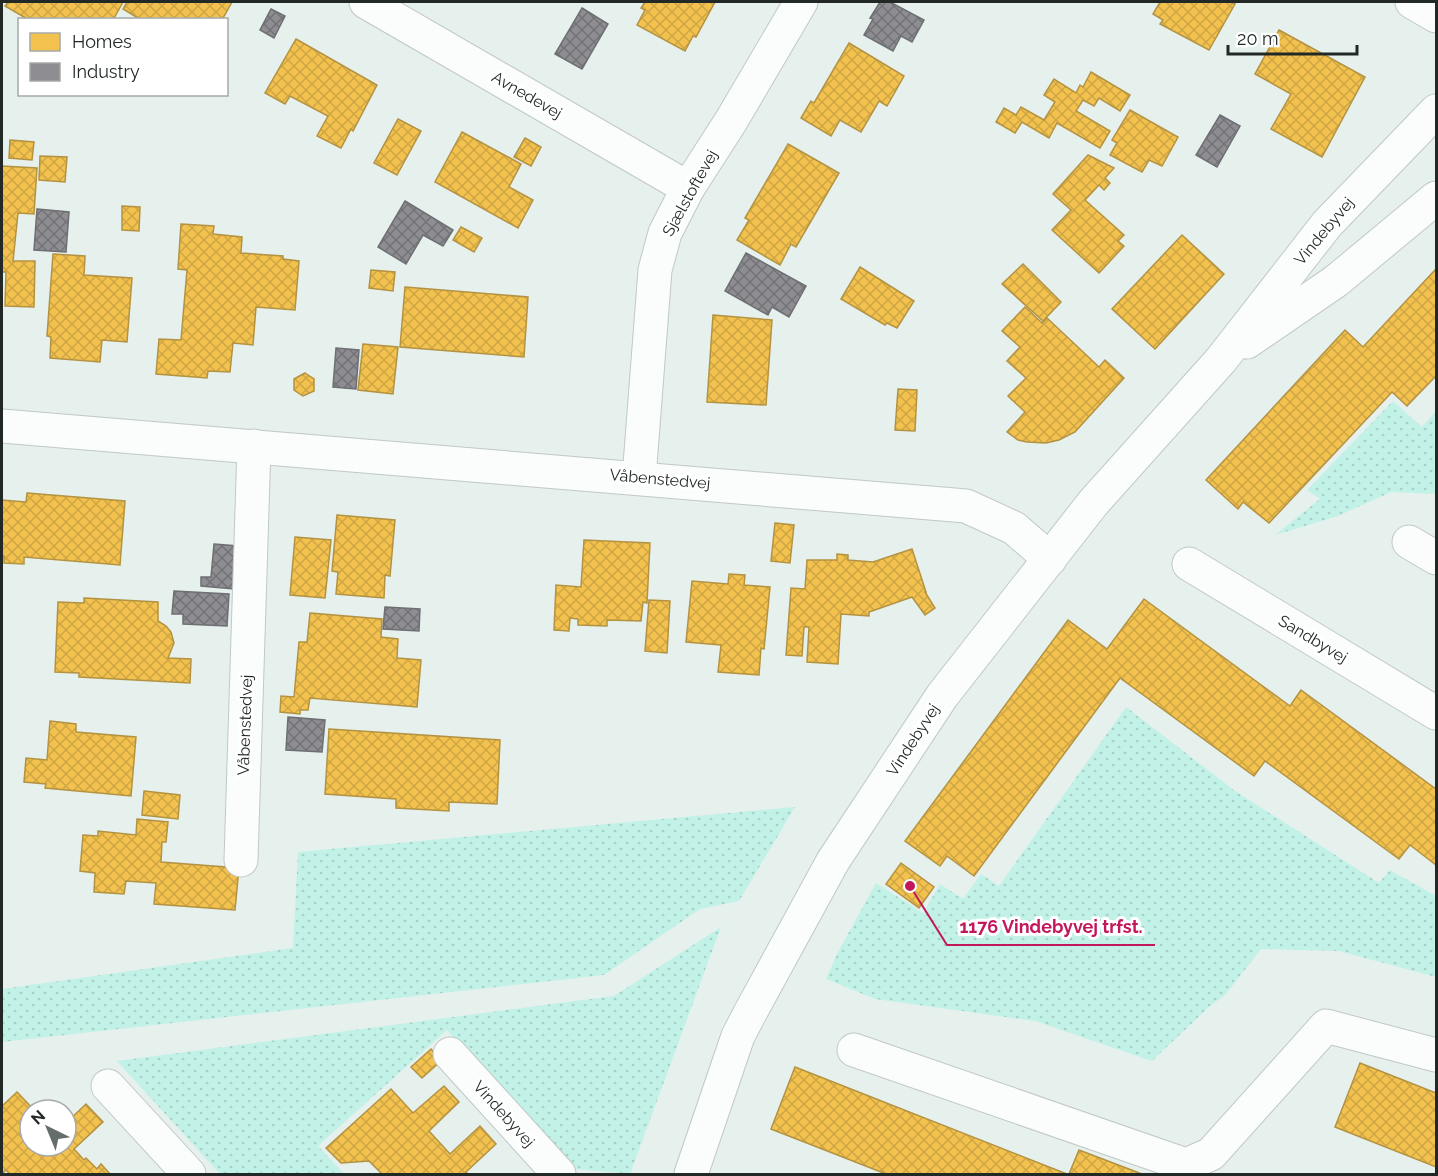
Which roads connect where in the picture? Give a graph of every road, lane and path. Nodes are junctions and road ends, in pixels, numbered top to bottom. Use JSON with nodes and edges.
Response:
{"nodes":[{"id":1,"x":366,"y":2,"type":"edge"},
{"id":2,"x":801,"y":2,"type":"edge"},
{"id":3,"x":1412,"y":2,"type":"edge"},
{"id":4,"x":1437,"y":16,"type":"edge"},
{"id":5,"x":1437,"y":111,"type":"edge"},
{"id":6,"x":688,"y":189,"type":"junction"},
{"id":7,"x":1437,"y":198,"type":"edge"},
{"id":8,"x":1221,"y":360,"type":"junction"},
{"id":9,"x":2,"y":426,"type":"edge"},
{"id":10,"x":254,"y":446,"type":"junction"},
{"id":11,"x":639,"y":478,"type":"junction"},
{"id":12,"x":1409,"y":542,"type":"dead end"},
{"id":13,"x":1437,"y":558,"type":"edge"},
{"id":14,"x":1050,"y":559,"type":"junction"},
{"id":15,"x":1189,"y":564,"type":"dead end"},
{"id":16,"x":1437,"y":713,"type":"edge"},
{"id":17,"x":241,"y":860,"type":"dead end"},
{"id":18,"x":854,"y":1050,"type":"dead end"},
{"id":19,"x":450,"y":1054,"type":"dead end"},
{"id":20,"x":1437,"y":1055,"type":"edge"},
{"id":21,"x":108,"y":1086,"type":"dead end"},
{"id":22,"x":189,"y":1174,"type":"edge"},
{"id":23,"x":559,"y":1174,"type":"edge"},
{"id":24,"x":691,"y":1174,"type":"edge"}],
"edges":[{"from":1,"to":6,"type":"street","name":"Avnedevej"},
{"from":2,"to":6,"type":"street","name":"Sjælstoftevej"},
{"from":3,"to":4,"type":"street"},
{"from":5,"to":8,"type":"street","name":"Vindebyvej"},
{"from":6,"to":11,"type":"street","name":"Sjælstoftevej"},
{"from":7,"to":8,"type":"street","name":"Vindebyvej"},
{"from":8,"to":14,"type":"street","name":"Vindebyvej"},
{"from":9,"to":10,"type":"street","name":"Våbenstedvej"},
{"from":10,"to":11,"type":"street","name":"Våbenstedvej"},
{"from":10,"to":17,"type":"street","name":"Våbenstedvej"},
{"from":11,"to":14,"type":"street","name":"Våbenstedvej"},
{"from":12,"to":13,"type":"street"},
{"from":14,"to":24,"type":"street","name":"Vindebyvej"},
{"from":15,"to":16,"type":"street","name":"Sandbyvej"},
{"from":18,"to":20,"type":"street"},
{"from":19,"to":23,"type":"street","name":"Vindebyvej"},
{"from":21,"to":22,"type":"street"}]}
